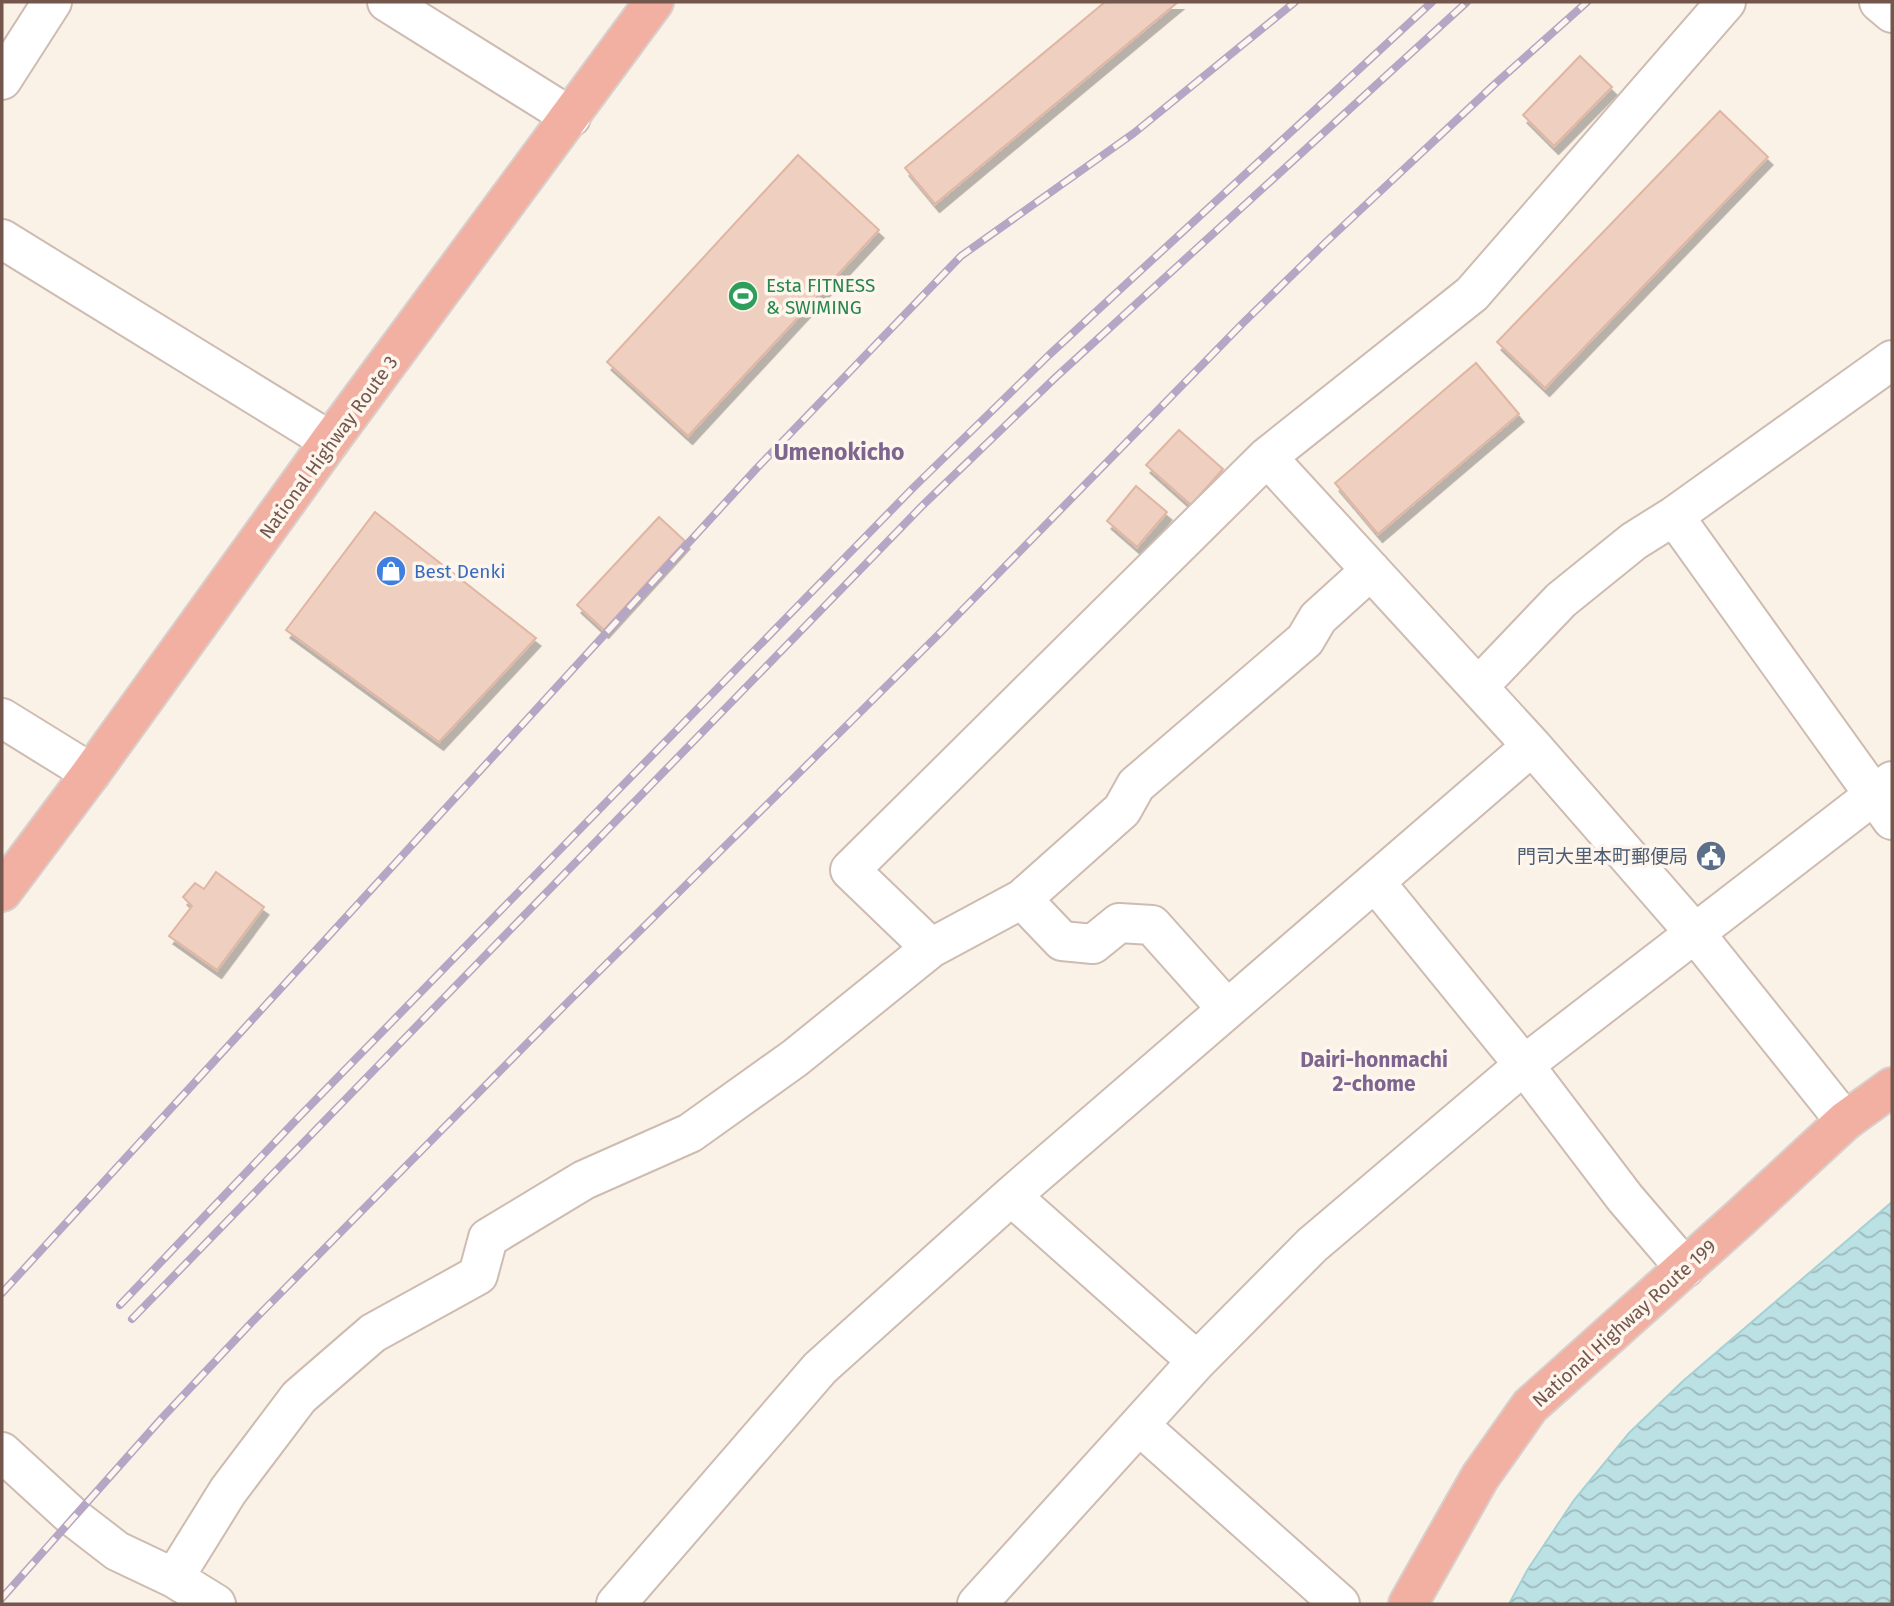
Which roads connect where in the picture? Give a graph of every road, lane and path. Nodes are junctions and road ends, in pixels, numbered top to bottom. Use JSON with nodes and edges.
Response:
{"nodes":[{"id":1,"x":52,"y":2,"type":"edge"},
{"id":2,"x":387,"y":2,"type":"edge"},
{"id":3,"x":654,"y":2,"type":"edge"},
{"id":4,"x":1727,"y":2,"type":"edge"},
{"id":5,"x":1879,"y":2,"type":"edge"},
{"id":6,"x":1892,"y":13,"type":"edge"},
{"id":7,"x":2,"y":80,"type":"edge"},
{"id":8,"x":571,"y":117,"type":"junction"},
{"id":9,"x":2,"y":239,"type":"edge"},
{"id":10,"x":1892,"y":360,"type":"edge"},
{"id":11,"x":330,"y":442,"type":"junction"},
{"id":12,"x":1267,"y":457,"type":"junction"},
{"id":13,"x":1674,"y":516,"type":"junction"},
{"id":14,"x":1371,"y":570,"type":"junction"},
{"id":15,"x":1478,"y":687,"type":"junction"},
{"id":16,"x":2,"y":718,"type":"edge"},
{"id":17,"x":1532,"y":746,"type":"junction"},
{"id":18,"x":92,"y":773,"type":"junction"},
{"id":19,"x":1886,"y":798,"type":"edge"},
{"id":20,"x":1375,"y":882,"type":"junction"},
{"id":21,"x":2,"y":892,"type":"edge"},
{"id":22,"x":1022,"y":898,"type":"junction"},
{"id":23,"x":1694,"y":932,"type":"junction"},
{"id":24,"x":931,"y":948,"type":"junction"},
{"id":25,"x":1227,"y":1009,"type":"junction"},
{"id":26,"x":1524,"y":1065,"type":"junction"},
{"id":27,"x":1892,"y":1087,"type":"edge"},
{"id":28,"x":1845,"y":1121,"type":"junction"},
{"id":29,"x":1012,"y":1196,"type":"junction"},
{"id":30,"x":1685,"y":1268,"type":"junction"},
{"id":31,"x":1198,"y":1361,"type":"junction"},
{"id":32,"x":1140,"y":1426,"type":"junction"},
{"id":33,"x":2,"y":1452,"type":"edge"},
{"id":34,"x":174,"y":1578,"type":"junction"},
{"id":35,"x":216,"y":1604,"type":"edge"},
{"id":36,"x":616,"y":1604,"type":"edge"},
{"id":37,"x":977,"y":1604,"type":"edge"},
{"id":38,"x":1340,"y":1604,"type":"edge"},
{"id":39,"x":1408,"y":1604,"type":"edge"}],
"edges":[{"from":1,"to":7,"type":"street"},
{"from":2,"to":8,"type":"street"},
{"from":3,"to":8,"type":"highway","name":"National Highway Route 3"},
{"from":4,"to":12,"type":"street"},
{"from":5,"to":6,"type":"street"},
{"from":8,"to":11,"type":"highway","name":"National Highway Route 3"},
{"from":9,"to":11,"type":"street"},
{"from":10,"to":13,"type":"street"},
{"from":11,"to":18,"type":"highway","name":"National Highway Route 3"},
{"from":12,"to":14,"type":"street"},
{"from":12,"to":24,"type":"street"},
{"from":13,"to":15,"type":"street"},
{"from":13,"to":19,"type":"street"},
{"from":14,"to":15,"type":"street"},
{"from":14,"to":22,"type":"street"},
{"from":15,"to":17,"type":"street"},
{"from":16,"to":18,"type":"street"},
{"from":17,"to":20,"type":"street"},
{"from":17,"to":23,"type":"street"},
{"from":18,"to":21,"type":"highway","name":"National Highway Route 3"},
{"from":19,"to":23,"type":"street"},
{"from":20,"to":25,"type":"street"},
{"from":20,"to":26,"type":"street"},
{"from":22,"to":24,"type":"street"},
{"from":22,"to":25,"type":"street"},
{"from":23,"to":26,"type":"street"},
{"from":23,"to":28,"type":"street"},
{"from":24,"to":34,"type":"street"},
{"from":25,"to":29,"type":"street"},
{"from":26,"to":30,"type":"street"},
{"from":26,"to":31,"type":"street"},
{"from":27,"to":28,"type":"highway","name":"National Highway Route 199"},
{"from":28,"to":30,"type":"highway","name":"National Highway Route 199"},
{"from":29,"to":31,"type":"street"},
{"from":29,"to":36,"type":"street"},
{"from":30,"to":39,"type":"highway","name":"National Highway Route 199"},
{"from":31,"to":32,"type":"street"},
{"from":32,"to":37,"type":"street"},
{"from":32,"to":38,"type":"street"},
{"from":33,"to":34,"type":"street"},
{"from":34,"to":35,"type":"street"}]}
